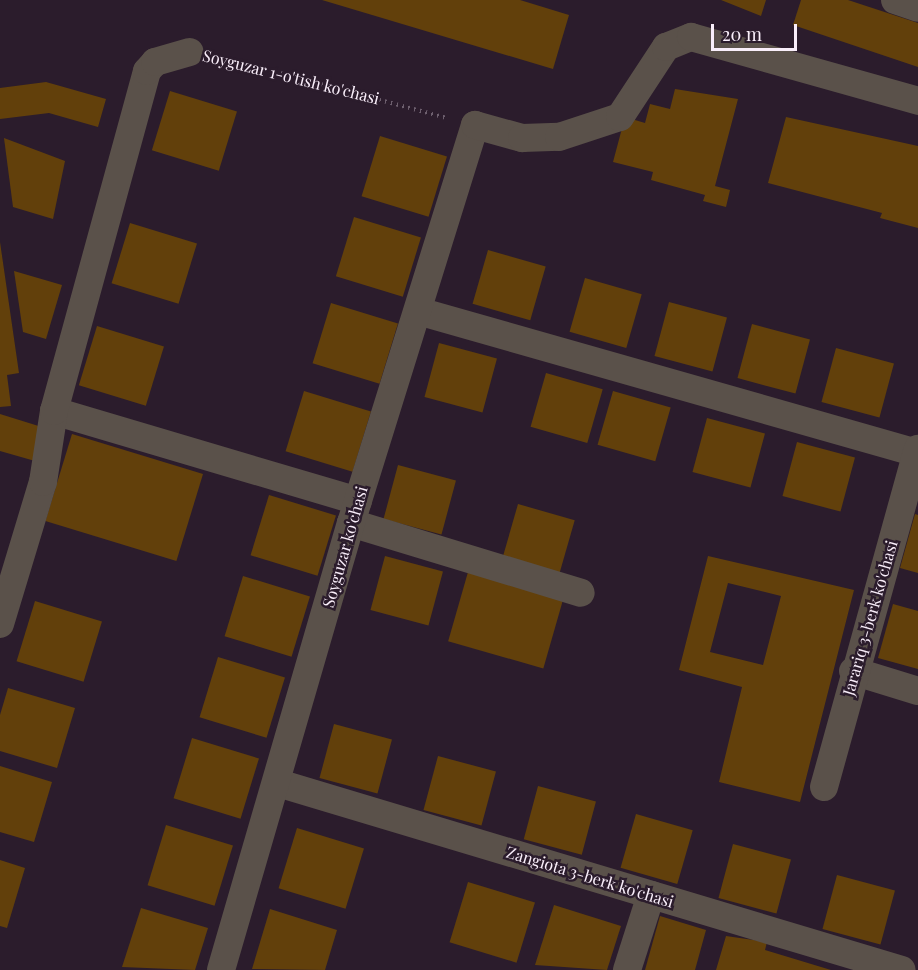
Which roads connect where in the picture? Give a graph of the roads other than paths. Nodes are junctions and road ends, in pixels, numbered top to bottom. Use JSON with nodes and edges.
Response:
{"nodes":[{"id":1,"x":895,"y":0,"type":"edge"},
{"id":2,"x":918,"y":8,"type":"edge"},
{"id":3,"x":190,"y":52,"type":"road end"},
{"id":4,"x":918,"y":101,"type":"edge"},
{"id":5,"x":418,"y":311,"type":"junction"},
{"id":6,"x":54,"y":411,"type":"junction"},
{"id":7,"x":918,"y":451,"type":"edge"},
{"id":8,"x":355,"y":512,"type":"junction"},
{"id":9,"x":580,"y":593,"type":"dead end"},
{"id":10,"x":0,"y":624,"type":"edge"},
{"id":11,"x":853,"y":671,"type":"junction"},
{"id":12,"x":918,"y":691,"type":"edge"},
{"id":13,"x":278,"y":783,"type":"junction"},
{"id":14,"x":824,"y":787,"type":"dead end"},
{"id":15,"x":651,"y":895,"type":"junction"},
{"id":16,"x":221,"y":970,"type":"edge"},
{"id":17,"x":627,"y":970,"type":"edge"},
{"id":18,"x":902,"y":970,"type":"edge"}],
"edges":[{"from":1,"to":2,"type":"street"},
{"from":3,"to":6,"type":"street","name":"Soyguzar 1-o'tish ko'chasi"},
{"from":4,"to":5,"type":"street","name":"Soyguzar ko'chasi"},
{"from":5,"to":7,"type":"street"},
{"from":5,"to":8,"type":"street","name":"Soyguzar ko'chasi"},
{"from":6,"to":8,"type":"street"},
{"from":6,"to":10,"type":"street","name":"Soyguzar 1-o'tish ko'chasi"},
{"from":7,"to":11,"type":"street","name":"Jarariq 3-berk ko'chasi"},
{"from":8,"to":9,"type":"street"},
{"from":8,"to":13,"type":"street","name":"Soyguzar ko'chasi"},
{"from":11,"to":12,"type":"street"},
{"from":11,"to":14,"type":"street","name":"Jarariq 3-berk ko'chasi"},
{"from":13,"to":15,"type":"street","name":"Zangiota 3-berk ko'chasi"},
{"from":13,"to":16,"type":"street","name":"Soyguzar ko'chasi"},
{"from":15,"to":17,"type":"street"},
{"from":15,"to":18,"type":"street","name":"Zangiota 3-berk ko'chasi"}]}
